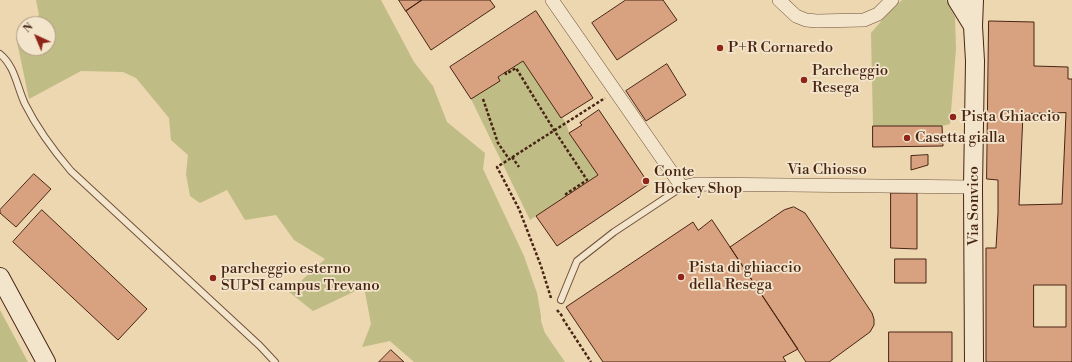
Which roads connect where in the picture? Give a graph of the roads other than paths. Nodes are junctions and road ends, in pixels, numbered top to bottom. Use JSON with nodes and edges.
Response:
{"nodes":[{"id":1,"x":552,"y":0,"type":"edge"},
{"id":2,"x":779,"y":0,"type":"edge"},
{"id":3,"x":892,"y":0,"type":"edge"},
{"id":4,"x":957,"y":0,"type":"edge"},
{"id":5,"x":974,"y":0,"type":"edge"},
{"id":6,"x":973,"y":26,"type":"junction"},
{"id":7,"x":0,"y":54,"type":"edge"},
{"id":8,"x":682,"y":187,"type":"junction"},
{"id":9,"x":973,"y":187,"type":"junction"},
{"id":10,"x":0,"y":277,"type":"edge"},
{"id":11,"x":561,"y":300,"type":"dead end"},
{"id":12,"x":46,"y":362,"type":"edge"},
{"id":13,"x":274,"y":362,"type":"edge"},
{"id":14,"x":974,"y":362,"type":"edge"}],
"edges":[{"from":1,"to":8,"type":"street"},
{"from":2,"to":3,"type":"street"},
{"from":4,"to":6,"type":"main road","name":"Via Sonvico"},
{"from":5,"to":6,"type":"main road","name":"Via Sonvico"},
{"from":6,"to":9,"type":"main road","name":"Via Sonvico"},
{"from":7,"to":13,"type":"lane"},
{"from":8,"to":9,"type":"street","name":"Via Chiosso"},
{"from":8,"to":11,"type":"lane","name":"Via Chiosso"},
{"from":9,"to":14,"type":"main road","name":"Via Sonvico"},
{"from":10,"to":12,"type":"main road"}]}
